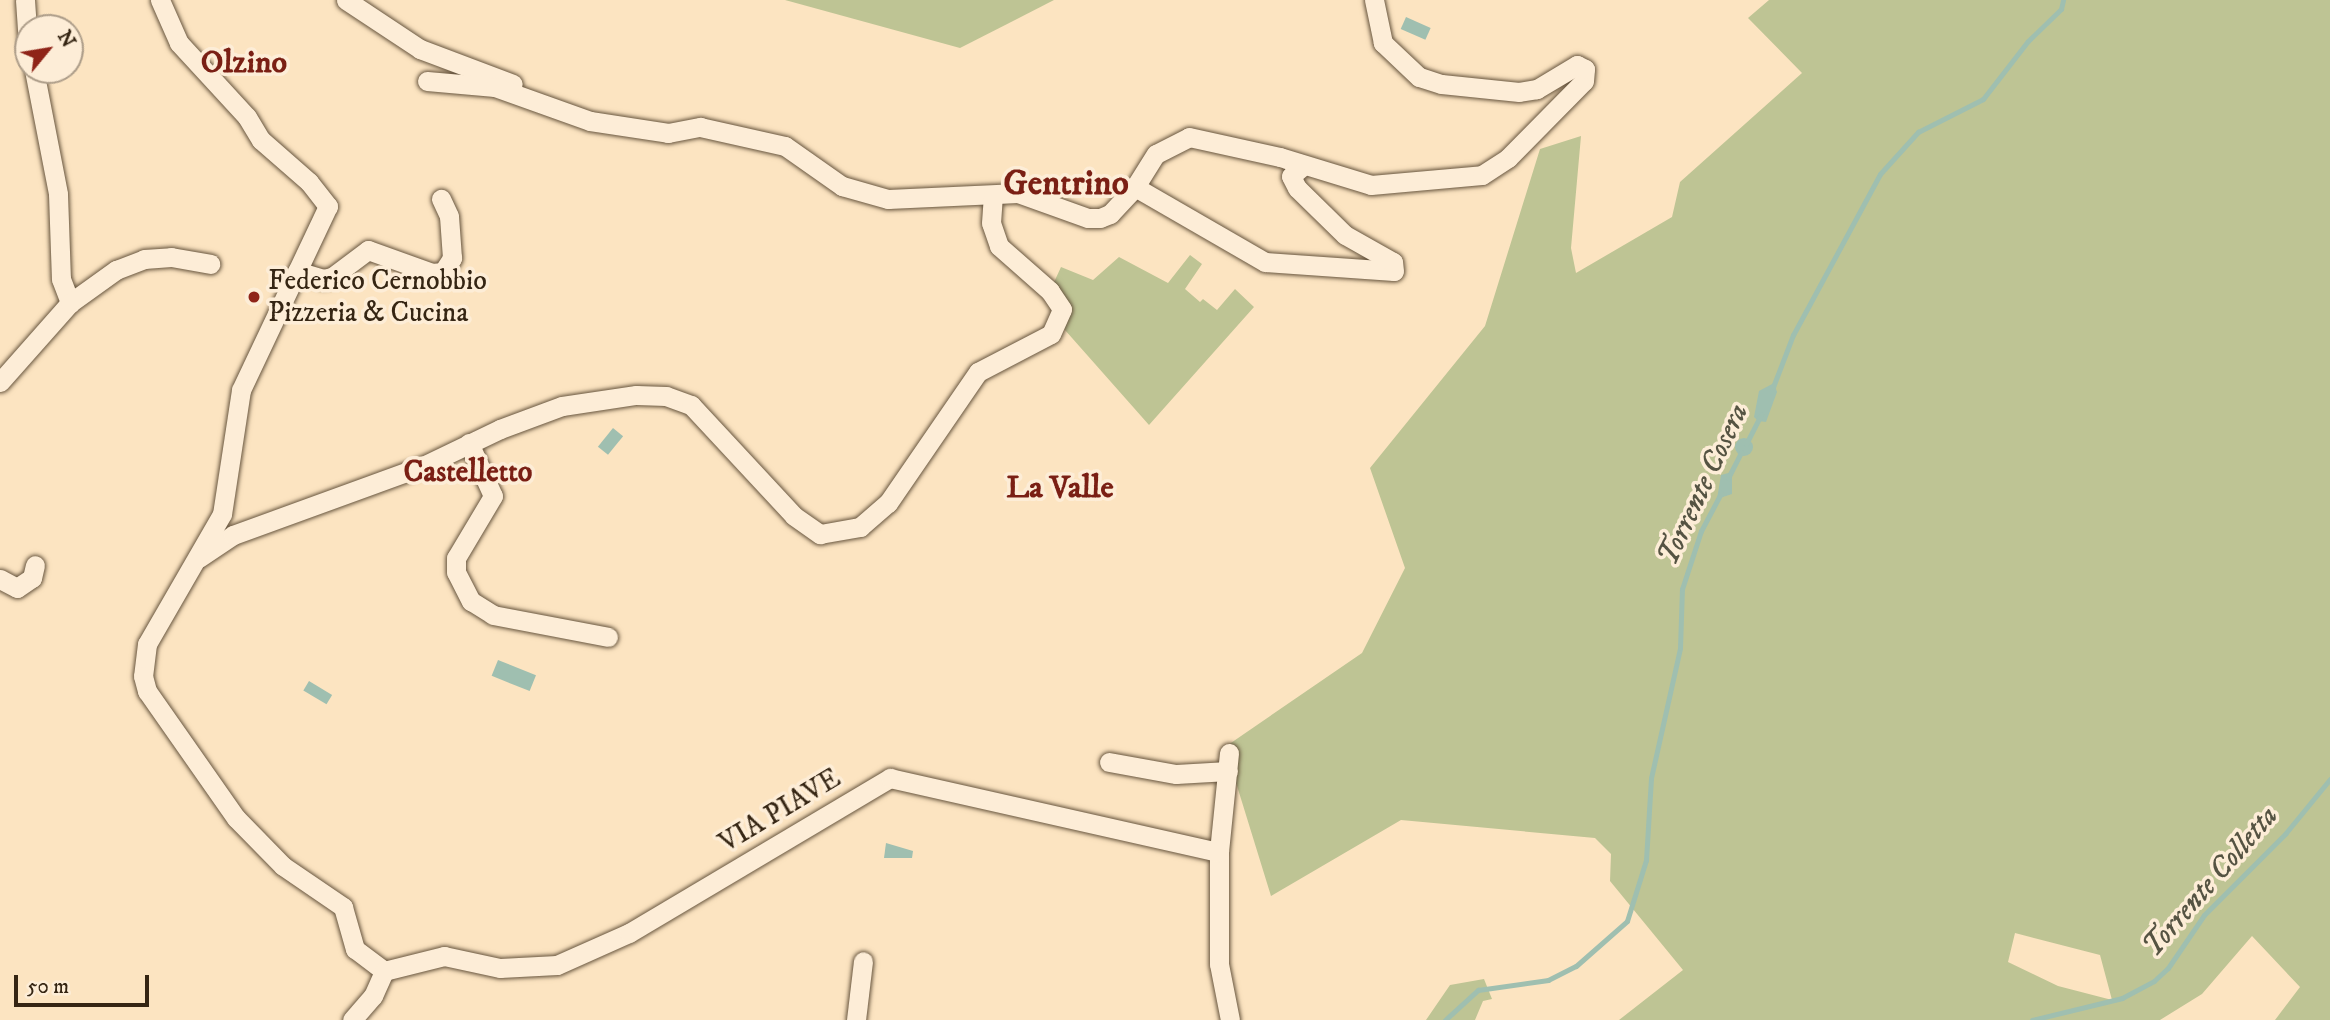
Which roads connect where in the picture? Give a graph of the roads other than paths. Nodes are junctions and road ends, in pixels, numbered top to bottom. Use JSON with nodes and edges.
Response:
{"nodes":[{"id":1,"x":160,"y":0,"type":"edge"},
{"id":2,"x":346,"y":0,"type":"edge"},
{"id":3,"x":1374,"y":0,"type":"edge"},
{"id":4,"x":427,"y":81,"type":"dead end"},
{"id":5,"x":37,"y":84,"type":"edge"},
{"id":6,"x":532,"y":97,"type":"junction"},
{"id":7,"x":1303,"y":166,"type":"junction"},
{"id":8,"x":1135,"y":187,"type":"junction"},
{"id":9,"x":993,"y":197,"type":"junction"},
{"id":10,"x":441,"y":199,"type":"dead end"},
{"id":11,"x":210,"y":264,"type":"dead end"},
{"id":12,"x":297,"y":271,"type":"junction"},
{"id":13,"x":70,"y":303,"type":"junction"},
{"id":14,"x":0,"y":382,"type":"edge"},
{"id":15,"x":469,"y":443,"type":"junction"},
{"id":16,"x":199,"y":558,"type":"junction"},
{"id":17,"x":35,"y":565,"type":"dead end"},
{"id":18,"x":0,"y":579,"type":"edge"},
{"id":19,"x":608,"y":637,"type":"dead end"},
{"id":20,"x":1109,"y":762,"type":"dead end"},
{"id":21,"x":1219,"y":852,"type":"junction"},
{"id":22,"x":863,"y":961,"type":"dead end"},
{"id":23,"x":384,"y":971,"type":"junction"},
{"id":24,"x":352,"y":1020,"type":"edge"},
{"id":25,"x":856,"y":1020,"type":"edge"},
{"id":26,"x":1230,"y":1020,"type":"edge"}],
"edges":[{"from":1,"to":12,"type":"street"},
{"from":2,"to":6,"type":"street"},
{"from":3,"to":7,"type":"street"},
{"from":4,"to":6,"type":"street"},
{"from":5,"to":13,"type":"street"},
{"from":6,"to":9,"type":"street"},
{"from":7,"to":8,"type":"street"},
{"from":7,"to":8,"type":"street"},
{"from":8,"to":9,"type":"street"},
{"from":9,"to":15,"type":"street"},
{"from":10,"to":12,"type":"street"},
{"from":11,"to":13,"type":"street"},
{"from":12,"to":16,"type":"street"},
{"from":13,"to":14,"type":"street"},
{"from":15,"to":16,"type":"street"},
{"from":15,"to":19,"type":"street"},
{"from":16,"to":23,"type":"street"},
{"from":17,"to":18,"type":"street"},
{"from":20,"to":21,"type":"street"},
{"from":21,"to":23,"type":"street","name":"VIA PIAVE"},
{"from":21,"to":26,"type":"street"},
{"from":22,"to":25,"type":"street"},
{"from":23,"to":24,"type":"street"}]}
